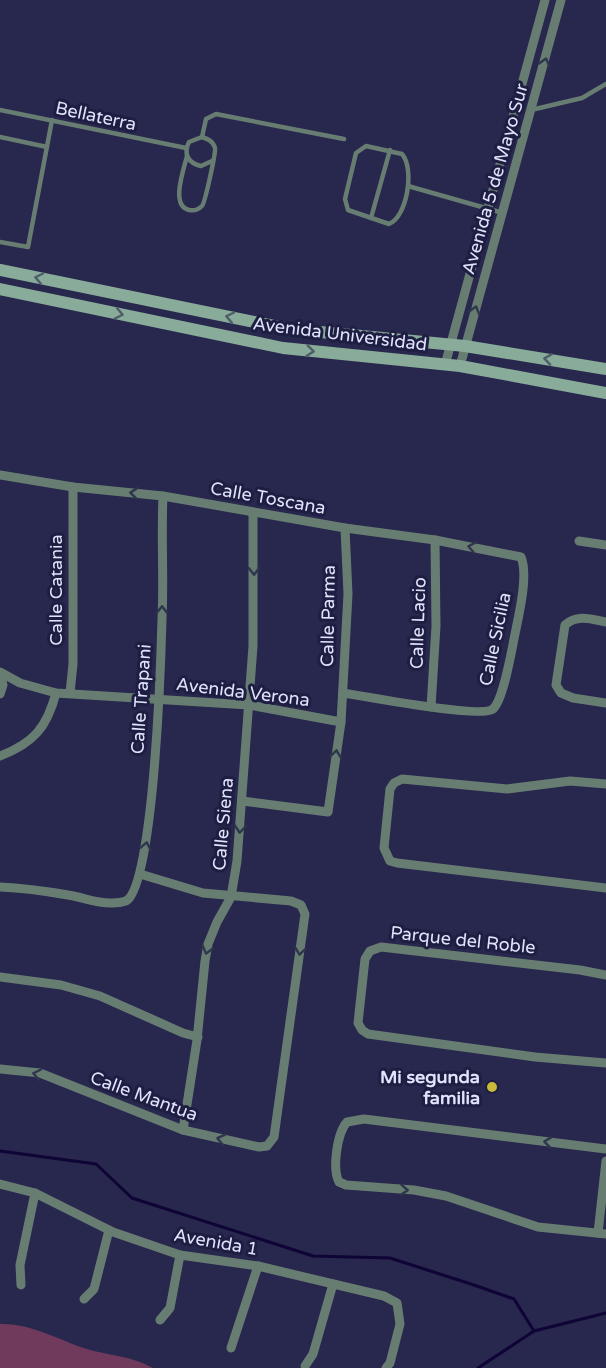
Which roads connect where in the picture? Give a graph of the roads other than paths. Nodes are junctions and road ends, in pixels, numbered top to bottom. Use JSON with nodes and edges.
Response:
{"nodes":[{"id":1,"x":545,"y":0,"type":"edge"},
{"id":2,"x":561,"y":0,"type":"edge"},
{"id":3,"x":606,"y":84,"type":"edge"},
{"id":4,"x":0,"y":110,"type":"edge"},
{"id":5,"x":531,"y":110,"type":"junction"},
{"id":6,"x":52,"y":120,"type":"junction"},
{"id":7,"x":202,"y":136,"type":"junction"},
{"id":8,"x":0,"y":137,"type":"edge"},
{"id":9,"x":344,"y":139,"type":"dead end"},
{"id":10,"x":47,"y":147,"type":"junction"},
{"id":11,"x":186,"y":148,"type":"junction"},
{"id":12,"x":390,"y":150,"type":"junction"},
{"id":13,"x":187,"y":156,"type":"junction"},
{"id":14,"x":212,"y":161,"type":"junction"},
{"id":15,"x":408,"y":186,"type":"junction"},
{"id":16,"x":488,"y":209,"type":"junction"},
{"id":17,"x":503,"y":213,"type":"junction"},
{"id":18,"x":371,"y":218,"type":"junction"},
{"id":19,"x":0,"y":242,"type":"edge"},
{"id":20,"x":0,"y":270,"type":"edge"},
{"id":21,"x":0,"y":289,"type":"edge"},
{"id":22,"x":450,"y":345,"type":"junction"},
{"id":23,"x":465,"y":346,"type":"junction"},
{"id":24,"x":445,"y":365,"type":"junction"},
{"id":25,"x":460,"y":366,"type":"junction"},
{"id":26,"x":606,"y":369,"type":"edge"},
{"id":27,"x":606,"y":393,"type":"edge"},
{"id":28,"x":0,"y":475,"type":"edge"},
{"id":29,"x":73,"y":487,"type":"junction"},
{"id":30,"x":163,"y":496,"type":"junction"},
{"id":31,"x":253,"y":513,"type":"junction"},
{"id":32,"x":345,"y":528,"type":"junction"},
{"id":33,"x":435,"y":540,"type":"junction"},
{"id":34,"x":579,"y":541,"type":"dead end"},
{"id":35,"x":606,"y":545,"type":"edge"},
{"id":36,"x":523,"y":564,"type":"joint"},
{"id":37,"x":606,"y":622,"type":"edge"},
{"id":38,"x":0,"y":672,"type":"edge"},
{"id":39,"x":20,"y":683,"type":"junction"},
{"id":40,"x":2,"y":689,"type":"edge"},
{"id":41,"x":56,"y":693,"type":"junction"},
{"id":42,"x":70,"y":693,"type":"junction"},
{"id":43,"x":343,"y":693,"type":"junction"},
{"id":44,"x":158,"y":699,"type":"junction"},
{"id":45,"x":606,"y":703,"type":"edge"},
{"id":46,"x":249,"y":705,"type":"junction"},
{"id":47,"x":431,"y":707,"type":"junction"},
{"id":48,"x":341,"y":722,"type":"junction"},
{"id":49,"x":0,"y":756,"type":"edge"},
{"id":50,"x":606,"y":784,"type":"edge"},
{"id":51,"x":242,"y":801,"type":"junction"},
{"id":52,"x":140,"y":874,"type":"junction"},
{"id":53,"x":0,"y":887,"type":"edge"},
{"id":54,"x":606,"y":888,"type":"edge"},
{"id":55,"x":231,"y":897,"type":"junction"},
{"id":56,"x":606,"y":975,"type":"edge"},
{"id":57,"x":0,"y":977,"type":"edge"},
{"id":58,"x":198,"y":1037,"type":"junction"},
{"id":59,"x":606,"y":1063,"type":"edge"},
{"id":60,"x":0,"y":1069,"type":"edge"},
{"id":61,"x":183,"y":1130,"type":"junction"},
{"id":62,"x":606,"y":1149,"type":"edge"},
{"id":63,"x":606,"y":1161,"type":"edge"},
{"id":64,"x":0,"y":1184,"type":"edge"},
{"id":65,"x":35,"y":1193,"type":"junction"},
{"id":66,"x":109,"y":1230,"type":"junction"},
{"id":67,"x":602,"y":1233,"type":"edge"},
{"id":68,"x":180,"y":1255,"type":"junction"},
{"id":69,"x":258,"y":1266,"type":"junction"},
{"id":70,"x":333,"y":1284,"type":"junction"},
{"id":71,"x":21,"y":1285,"type":"dead end"},
{"id":72,"x":84,"y":1299,"type":"dead end"},
{"id":73,"x":160,"y":1320,"type":"dead end"},
{"id":74,"x":231,"y":1348,"type":"dead end"},
{"id":75,"x":305,"y":1366,"type":"dead end"},
{"id":76,"x":390,"y":1366,"type":"edge"}],
"edges":[{"from":1,"to":16,"type":"street","name":"Avenida 5 de Mayo Sur"},
{"from":5,"to":2,"type":"street","name":"Avenida 5 de Mayo Sur","one_way":true},
{"from":3,"to":5,"type":"lane"},
{"from":4,"to":6,"type":"lane","name":"Bellaterra"},
{"from":5,"to":17,"type":"street","name":"Avenida 5 de Mayo Sur"},
{"from":6,"to":10,"type":"lane"},
{"from":6,"to":11,"type":"lane","name":"Bellaterra"},
{"from":7,"to":9,"type":"lane"},
{"from":7,"to":11,"type":"lane"},
{"from":7,"to":14,"type":"lane"},
{"from":8,"to":10,"type":"lane"},
{"from":10,"to":19,"type":"lane"},
{"from":11,"to":13,"type":"lane"},
{"from":12,"to":15,"type":"lane"},
{"from":12,"to":18,"type":"lane"},
{"from":12,"to":18,"type":"lane"},
{"from":13,"to":14,"type":"lane"},
{"from":13,"to":14,"type":"lane"},
{"from":15,"to":16,"type":"lane"},
{"from":15,"to":18,"type":"lane"},
{"from":16,"to":17,"type":"lane"},
{"from":16,"to":22,"type":"street","name":"Avenida 5 de Mayo Sur"},
{"from":23,"to":17,"type":"street","name":"Avenida 5 de Mayo Sur","one_way":true},
{"from":22,"to":20,"type":"main road","name":"Avenida Universidad","one_way":true},
{"from":21,"to":24,"type":"main road","name":"Avenida Universidad","one_way":true},
{"from":22,"to":23,"type":"main road","name":"Avenida Universidad"},
{"from":22,"to":24,"type":"street","name":"Avenida 5 de Mayo Sur"},
{"from":23,"to":25,"type":"street","name":"Avenida 5 de Mayo Sur"},
{"from":26,"to":23,"type":"main road","name":"Avenida Universidad","one_way":true},
{"from":24,"to":25,"type":"main road","name":"Avenida Universidad"},
{"from":25,"to":27,"type":"main road","name":"Avenida Universidad"},
{"from":28,"to":29,"type":"street","name":"Calle Toscana"},
{"from":30,"to":29,"type":"street","name":"Calle Toscana","one_way":true},
{"from":29,"to":42,"type":"street","name":"Calle Catania"},
{"from":30,"to":31,"type":"street","name":"Calle Toscana"},
{"from":44,"to":30,"type":"street","name":"Calle Trapani","one_way":true},
{"from":31,"to":32,"type":"street","name":"Calle Toscana"},
{"from":31,"to":46,"type":"street","name":"Calle Siena","one_way":true},
{"from":32,"to":33,"type":"street","name":"Calle Toscana"},
{"from":32,"to":43,"type":"street","name":"Calle Parma"},
{"from":36,"to":33,"type":"street","name":"Calle Toscana","one_way":true},
{"from":33,"to":47,"type":"street","name":"Calle Lacio"},
{"from":34,"to":35,"type":"street"},
{"from":36,"to":47,"type":"street","name":"Calle Sicilia"},
{"from":37,"to":45,"type":"street"},
{"from":38,"to":39,"type":"street","name":"Avenida Verona"},
{"from":38,"to":40,"type":"street"},
{"from":39,"to":40,"type":"street"},
{"from":39,"to":41,"type":"street","name":"Avenida Verona"},
{"from":41,"to":42,"type":"street","name":"Avenida Verona"},
{"from":41,"to":49,"type":"street"},
{"from":42,"to":44,"type":"street","name":"Avenida Verona"},
{"from":43,"to":47,"type":"street"},
{"from":43,"to":48,"type":"street","name":"Calle Parma"},
{"from":44,"to":46,"type":"street","name":"Avenida Verona"},
{"from":52,"to":44,"type":"street","name":"Calle Trapani","one_way":true},
{"from":46,"to":48,"type":"street","name":"Avenida Verona"},
{"from":46,"to":51,"type":"street","name":"Calle Siena"},
{"from":51,"to":48,"type":"street","name":"Calle Parma","one_way":true},
{"from":50,"to":54,"type":"street"},
{"from":51,"to":55,"type":"street","name":"Calle Siena","one_way":true},
{"from":52,"to":53,"type":"street","name":"Calle Trapani"},
{"from":52,"to":55,"type":"street"},
{"from":55,"to":58,"type":"street","name":"Calle Siena","one_way":true},
{"from":55,"to":61,"type":"street","name":"Calle Mantua","one_way":true},
{"from":56,"to":59,"type":"street","name":"Parque del Roble"},
{"from":57,"to":58,"type":"street"},
{"from":58,"to":61,"type":"street","name":"Calle Siena"},
{"from":61,"to":60,"type":"street","name":"Calle Mantua","one_way":true},
{"from":62,"to":67,"type":"street","one_way":true},
{"from":63,"to":67,"type":"street"},
{"from":64,"to":65,"type":"street","name":"Avenida 1"},
{"from":65,"to":66,"type":"street","name":"Avenida 1"},
{"from":65,"to":71,"type":"street"},
{"from":66,"to":68,"type":"street","name":"Avenida 1"},
{"from":66,"to":72,"type":"street"},
{"from":68,"to":69,"type":"street","name":"Avenida 1"},
{"from":68,"to":73,"type":"street"},
{"from":69,"to":70,"type":"street","name":"Avenida 1"},
{"from":69,"to":74,"type":"street"},
{"from":70,"to":75,"type":"street"},
{"from":70,"to":76,"type":"street","name":"Avenida 1"}]}
